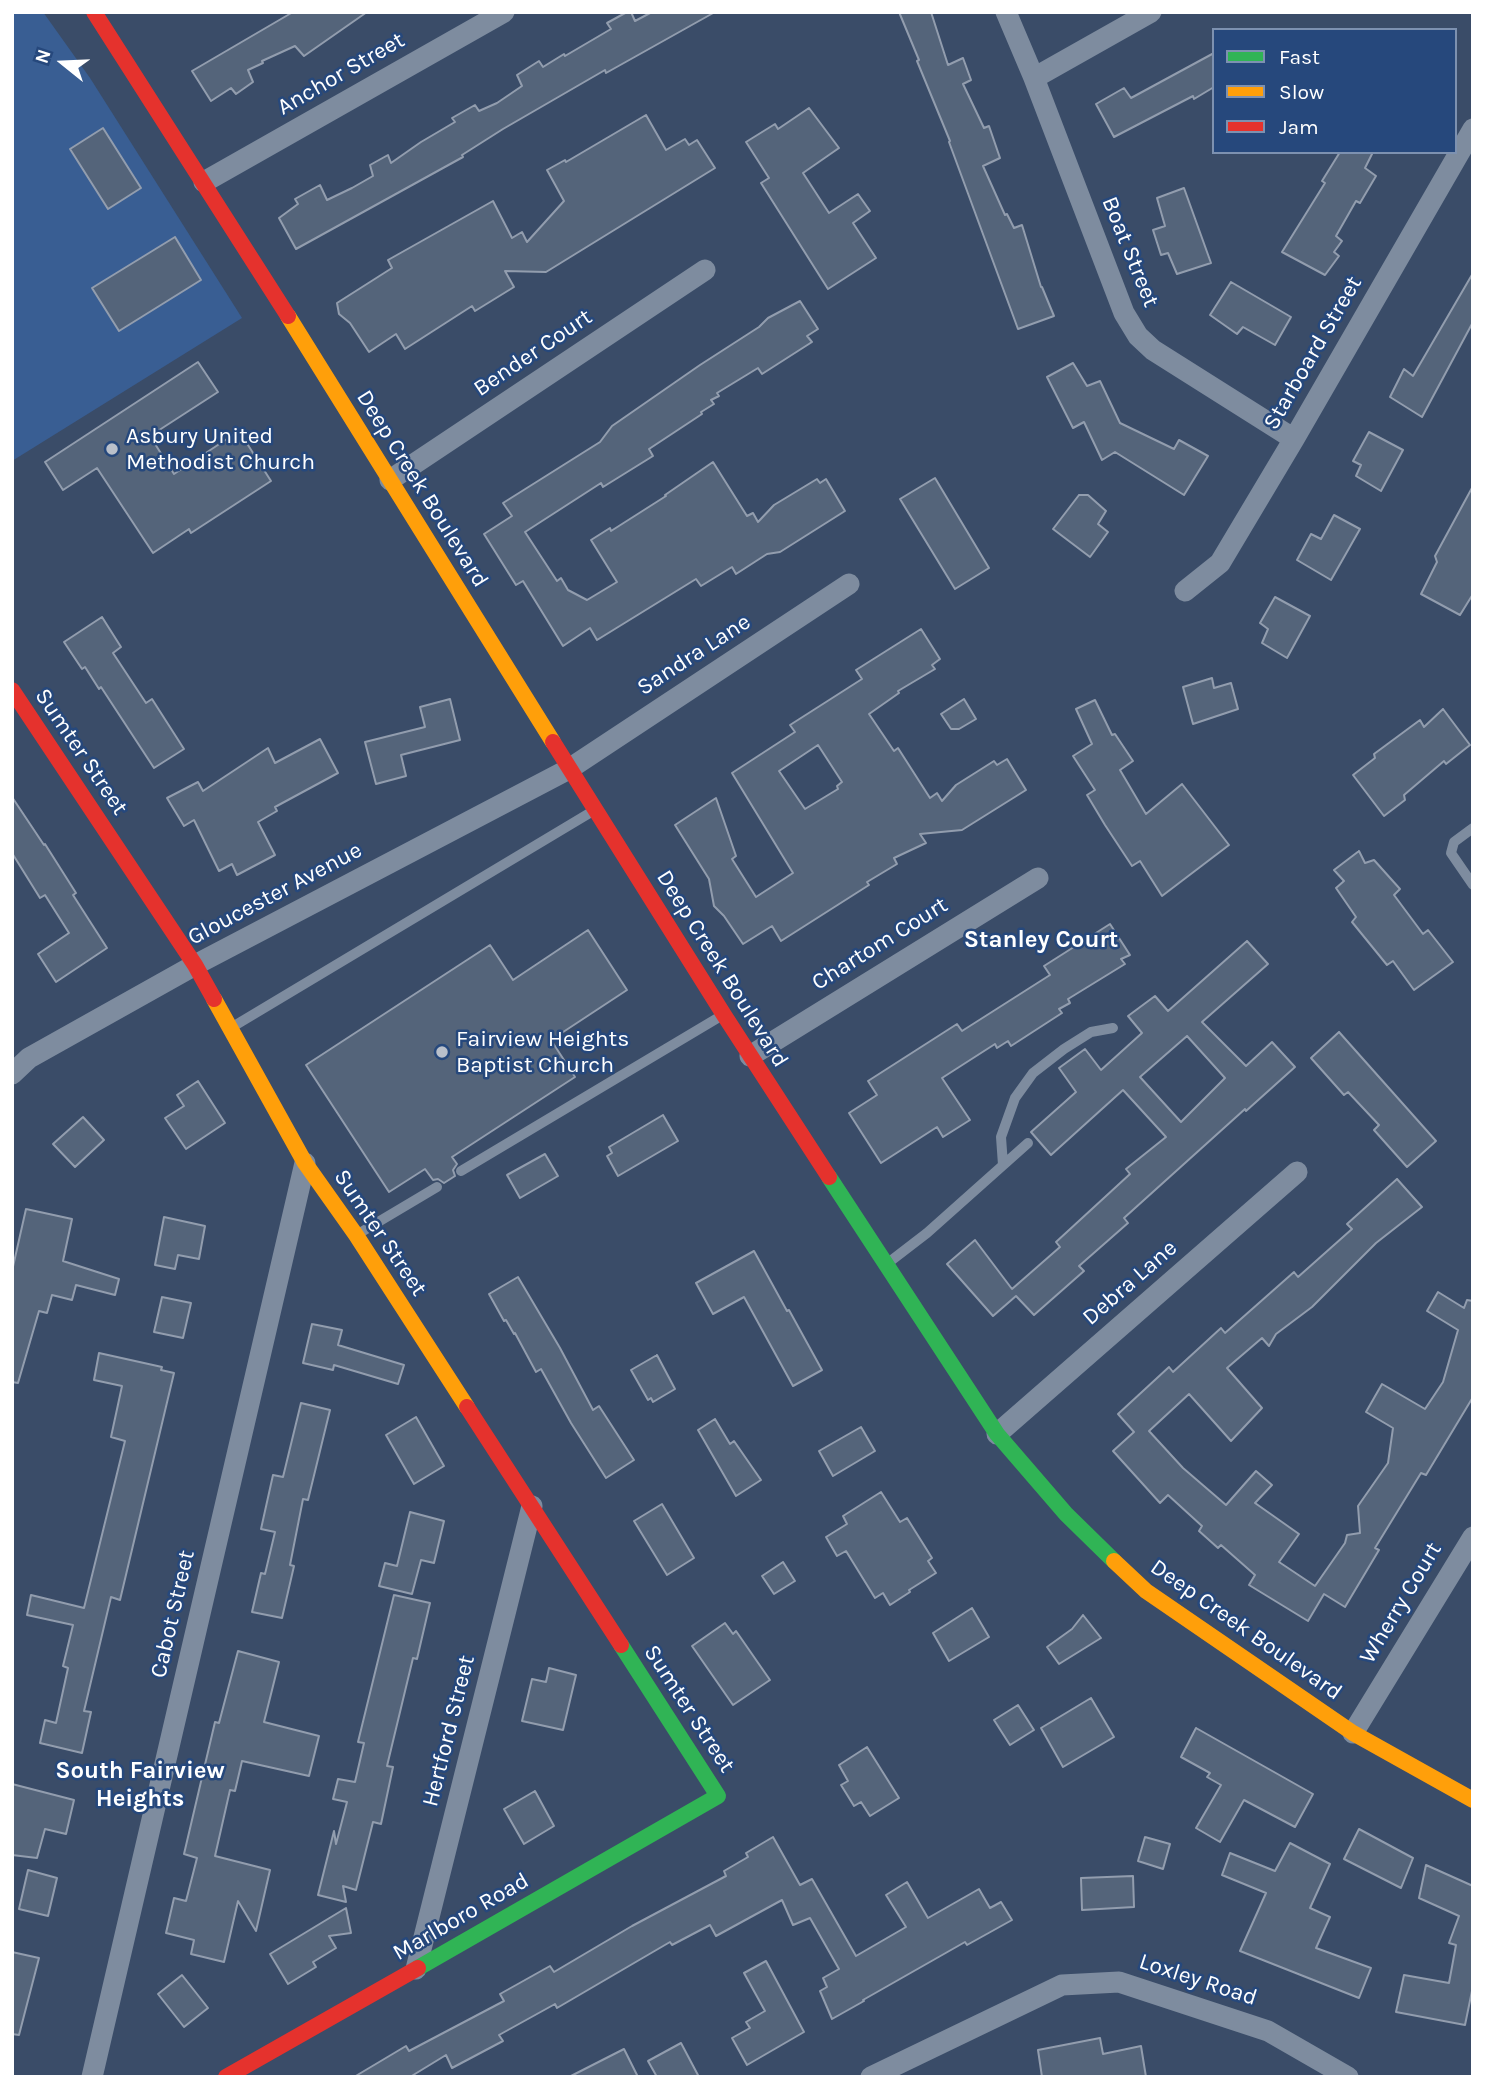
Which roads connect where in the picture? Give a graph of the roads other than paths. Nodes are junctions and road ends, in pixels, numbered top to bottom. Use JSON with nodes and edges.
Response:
{"nodes":[{"id":1,"x":94,"y":12,"type":"edge"},
{"id":2,"x":504,"y":12,"type":"edge"},
{"id":3,"x":1006,"y":12,"type":"edge"},
{"id":4,"x":1152,"y":12,"type":"edge"},
{"id":5,"x":1034,"y":78,"type":"junction"},
{"id":6,"x":1473,"y":129,"type":"edge"},
{"id":7,"x":204,"y":182,"type":"junction"},
{"id":8,"x":705,"y":270,"type":"dead end"},
{"id":9,"x":1294,"y":439,"type":"junction"},
{"id":10,"x":390,"y":480,"type":"junction"},
{"id":11,"x":849,"y":584,"type":"dead end"},
{"id":12,"x":1185,"y":591,"type":"dead end"},
{"id":13,"x":12,"y":690,"type":"edge"},
{"id":14,"x":569,"y":769,"type":"junction"},
{"id":15,"x":595,"y":810,"type":"junction"},
{"id":16,"x":1473,"y":828,"type":"edge"},
{"id":17,"x":1038,"y":878,"type":"dead end"},
{"id":18,"x":1473,"y":885,"type":"edge"},
{"id":19,"x":195,"y":965,"type":"junction"},
{"id":20,"x":724,"y":1015,"type":"junction"},
{"id":21,"x":230,"y":1028,"type":"junction"},
{"id":22,"x":1113,"y":1028,"type":"dead end"},
{"id":23,"x":750,"y":1055,"type":"junction"},
{"id":24,"x":12,"y":1074,"type":"edge"},
{"id":25,"x":1028,"y":1143,"type":"dead end"},
{"id":26,"x":305,"y":1163,"type":"junction"},
{"id":27,"x":1003,"y":1165,"type":"junction"},
{"id":28,"x":461,"y":1171,"type":"dead end"},
{"id":29,"x":1297,"y":1172,"type":"dead end"},
{"id":30,"x":437,"y":1187,"type":"dead end"},
{"id":31,"x":356,"y":1235,"type":"junction"},
{"id":32,"x":886,"y":1265,"type":"junction"},
{"id":33,"x":997,"y":1434,"type":"junction"},
{"id":34,"x":532,"y":1506,"type":"junction"},
{"id":35,"x":1473,"y":1537,"type":"edge"},
{"id":36,"x":1353,"y":1733,"type":"junction"},
{"id":37,"x":718,"y":1796,"type":"joint"},
{"id":38,"x":1473,"y":1800,"type":"edge"},
{"id":39,"x":416,"y":1969,"type":"junction"},
{"id":40,"x":92,"y":2077,"type":"edge"},
{"id":41,"x":226,"y":2077,"type":"edge"},
{"id":42,"x":872,"y":2077,"type":"edge"},
{"id":43,"x":1348,"y":2077,"type":"edge"}],
"edges":[{"from":1,"to":7,"type":"street","name":"Deep Creek Boulevard"},
{"from":2,"to":7,"type":"street","name":"Anchor Street"},
{"from":3,"to":5,"type":"street","name":"Boat Street"},
{"from":4,"to":5,"type":"street"},
{"from":5,"to":9,"type":"street","name":"Boat Street"},
{"from":6,"to":9,"type":"street","name":"Starboard Street"},
{"from":7,"to":10,"type":"street","name":"Deep Creek Boulevard"},
{"from":8,"to":10,"type":"street","name":"Bender Court"},
{"from":9,"to":12,"type":"street","name":"Starboard Street"},
{"from":10,"to":14,"type":"street","name":"Deep Creek Boulevard"},
{"from":11,"to":14,"type":"street","name":"Sandra Lane"},
{"from":13,"to":19,"type":"street","name":"Sumter Street"},
{"from":14,"to":15,"type":"street","name":"Deep Creek Boulevard"},
{"from":14,"to":19,"type":"street","name":"Gloucester Avenue"},
{"from":15,"to":20,"type":"street","name":"Deep Creek Boulevard"},
{"from":15,"to":21,"type":"lane"},
{"from":16,"to":18,"type":"lane"},
{"from":17,"to":23,"type":"street","name":"Chartom Court"},
{"from":19,"to":21,"type":"street","name":"Sumter Street"},
{"from":19,"to":24,"type":"street","name":"Gloucester Avenue"},
{"from":20,"to":23,"type":"street","name":"Deep Creek Boulevard"},
{"from":20,"to":28,"type":"lane"},
{"from":21,"to":26,"type":"street","name":"Sumter Street"},
{"from":22,"to":27,"type":"lane"},
{"from":23,"to":32,"type":"street","name":"Deep Creek Boulevard"},
{"from":25,"to":27,"type":"lane"},
{"from":26,"to":31,"type":"street","name":"Sumter Street"},
{"from":26,"to":40,"type":"street","name":"Cabot Street"},
{"from":27,"to":32,"type":"lane"},
{"from":29,"to":33,"type":"street","name":"Debra Lane"},
{"from":30,"to":31,"type":"lane"},
{"from":31,"to":34,"type":"street","name":"Sumter Street"},
{"from":32,"to":33,"type":"street","name":"Deep Creek Boulevard"},
{"from":33,"to":36,"type":"street","name":"Deep Creek Boulevard"},
{"from":34,"to":37,"type":"street","name":"Sumter Street"},
{"from":34,"to":39,"type":"street","name":"Hertford Street"},
{"from":35,"to":36,"type":"street","name":"Wherry Court"},
{"from":36,"to":38,"type":"street","name":"Deep Creek Boulevard"},
{"from":37,"to":39,"type":"street","name":"Marlboro Road"},
{"from":39,"to":41,"type":"street","name":"Marlboro Road"},
{"from":42,"to":43,"type":"street","name":"Loxley Road"}]}
